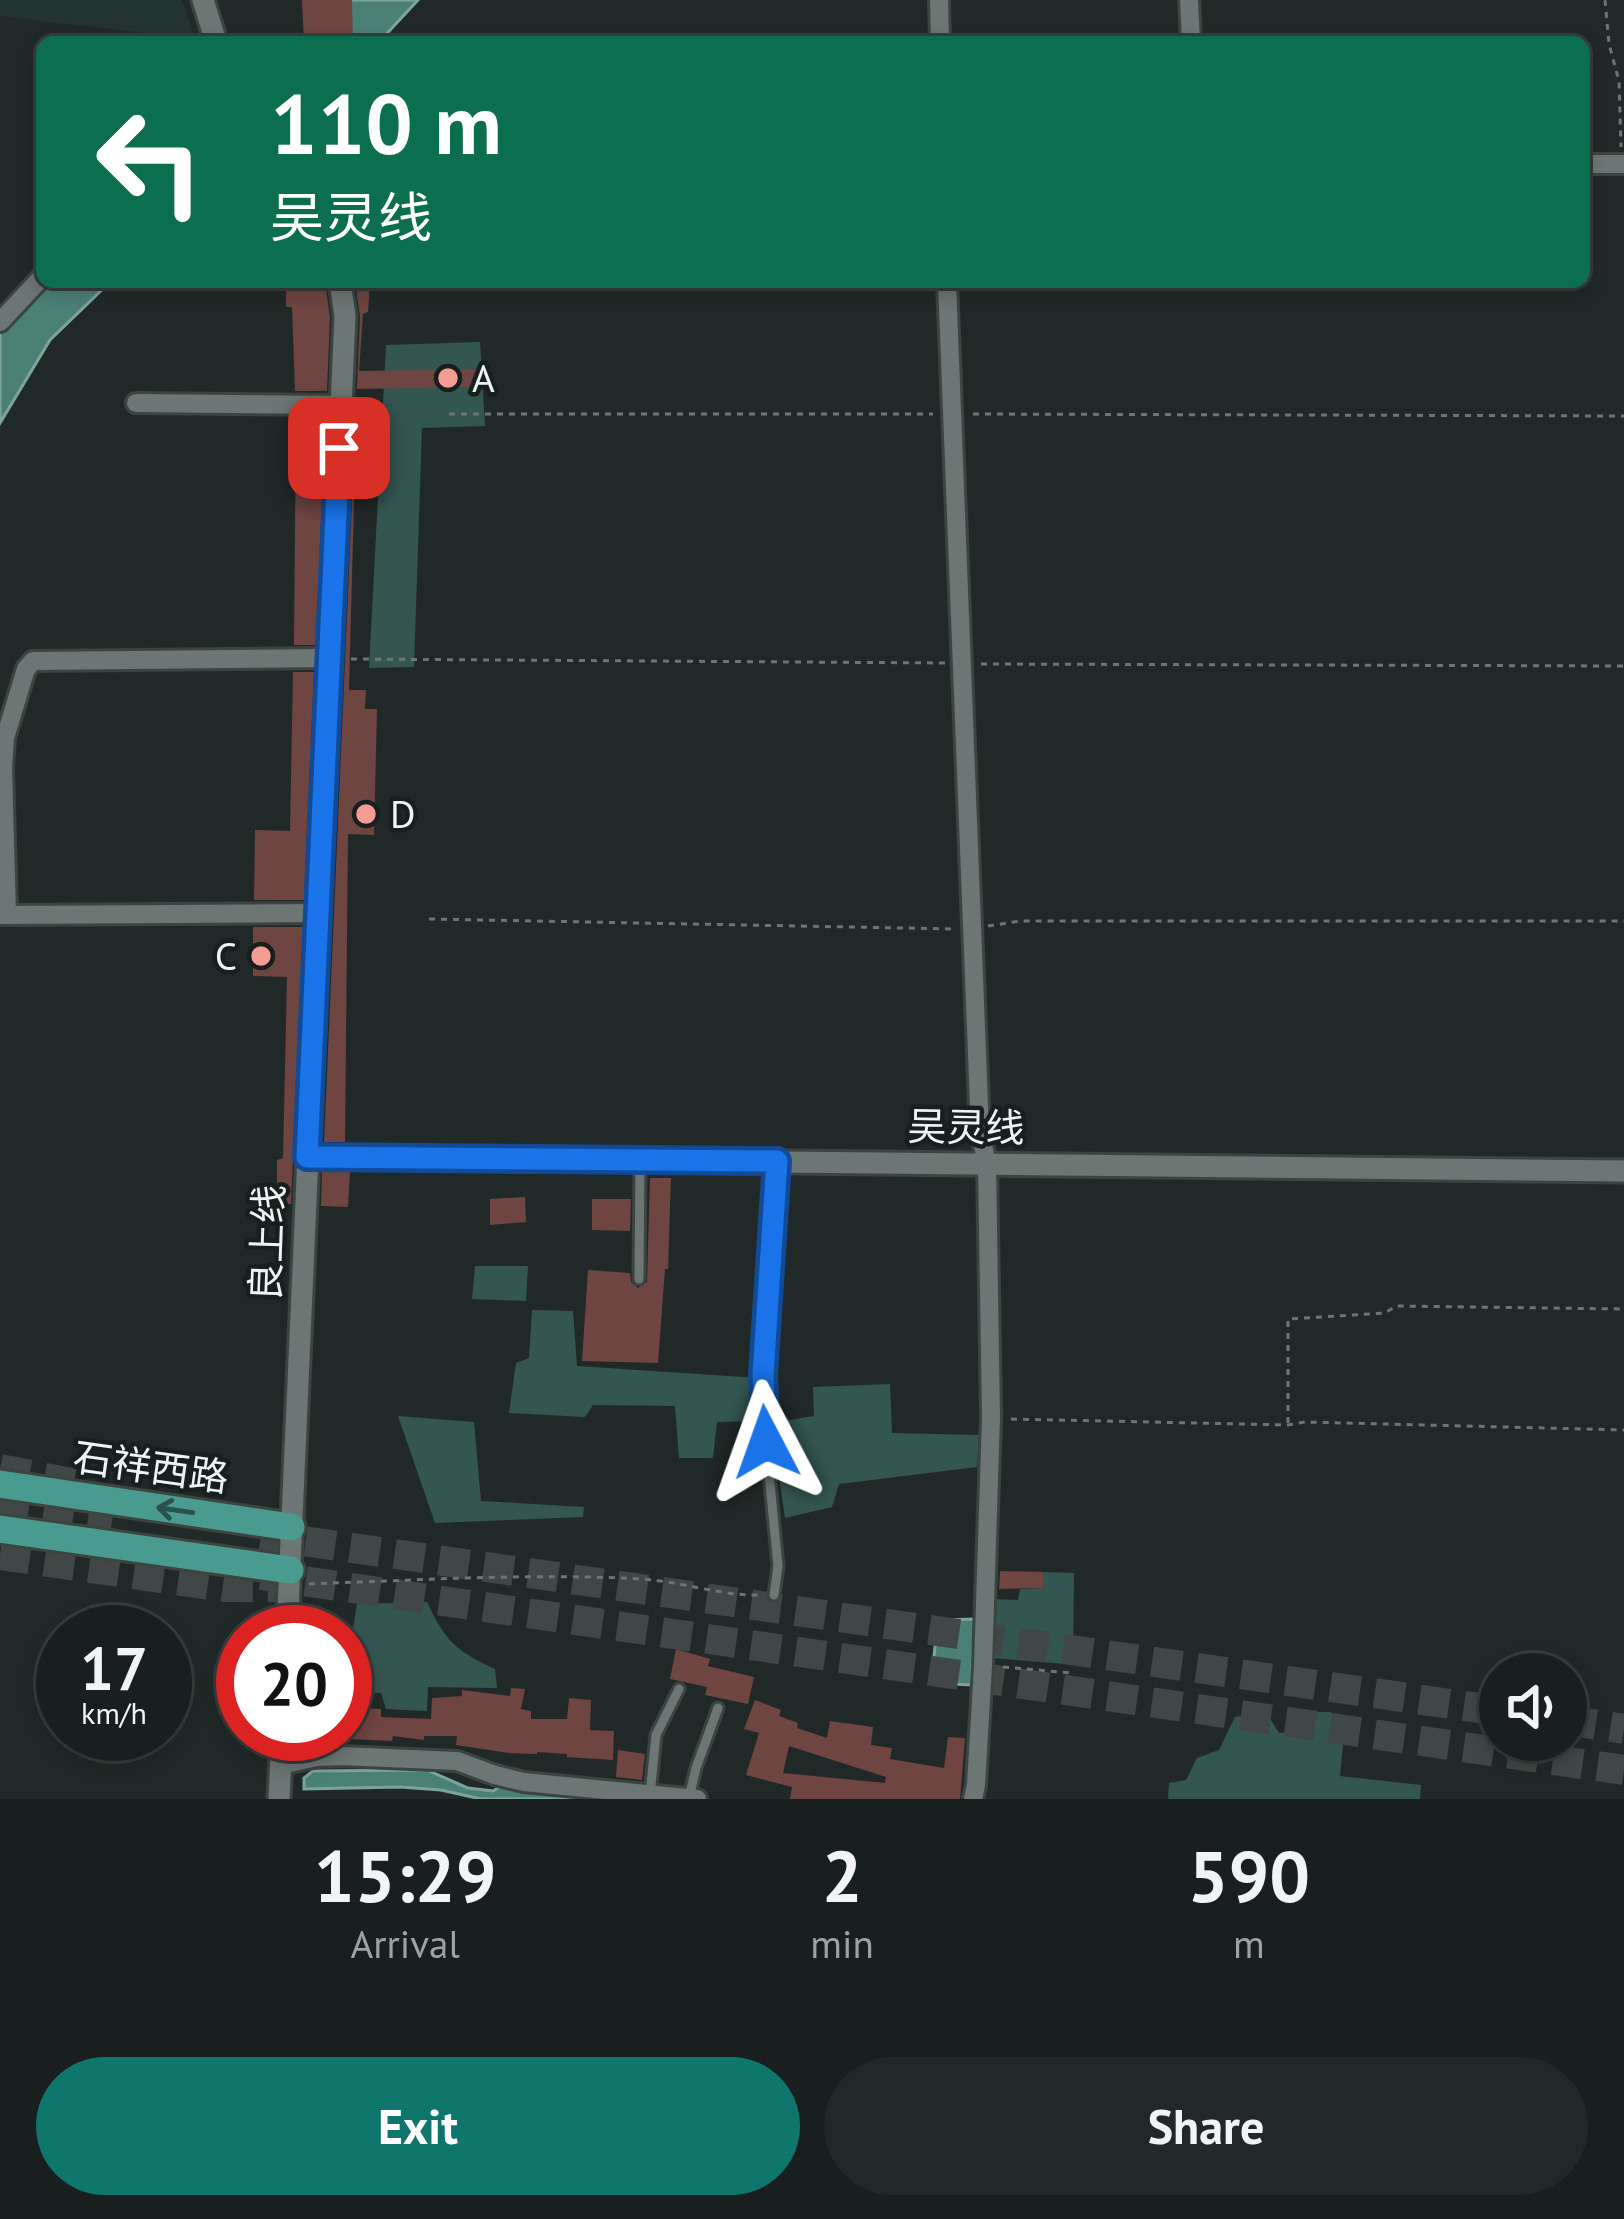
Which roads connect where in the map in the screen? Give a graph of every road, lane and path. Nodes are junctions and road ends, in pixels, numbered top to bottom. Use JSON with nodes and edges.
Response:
{"nodes":[{"id":1,"x":202,"y":0,"type":"edge"},
{"id":2,"x":939,"y":0,"type":"edge"},
{"id":3,"x":1189,"y":0,"type":"edge"},
{"id":4,"x":1605,"y":0,"type":"edge"},
{"id":5,"x":214,"y":36,"type":"edge"},
{"id":6,"x":940,"y":36,"type":"edge"},
{"id":7,"x":1191,"y":36,"type":"edge"},
{"id":8,"x":1590,"y":164,"type":"edge"},
{"id":9,"x":1622,"y":164,"type":"edge"},
{"id":10,"x":36,"y":283,"type":"edge"},
{"id":11,"x":341,"y":288,"type":"edge"},
{"id":12,"x":947,"y":288,"type":"edge"},
{"id":13,"x":0,"y":322,"type":"edge"},
{"id":14,"x":136,"y":403,"type":"dead end"},
{"id":15,"x":341,"y":405,"type":"junction"},
{"id":16,"x":449,"y":413,"type":"dead end"},
{"id":17,"x":952,"y":414,"type":"junction"},
{"id":18,"x":1624,"y":416,"type":"edge"},
{"id":19,"x":331,"y":658,"type":"junction"},
{"id":20,"x":1,"y":768,"type":"edge"},
{"id":21,"x":317,"y":913,"type":"junction"},
{"id":22,"x":3,"y":915,"type":"edge"},
{"id":23,"x":429,"y":919,"type":"dead end"},
{"id":24,"x":1624,"y":921,"type":"edge"},
{"id":25,"x":972,"y":929,"type":"junction"},
{"id":26,"x":307,"y":1157,"type":"junction"},
{"id":27,"x":640,"y":1160,"type":"junction"},
{"id":28,"x":777,"y":1161,"type":"junction"},
{"id":29,"x":987,"y":1164,"type":"junction"},
{"id":30,"x":1624,"y":1171,"type":"edge"},
{"id":31,"x":639,"y":1280,"type":"dead end"},
{"id":32,"x":1624,"y":1309,"type":"edge"},
{"id":33,"x":991,"y":1418,"type":"junction"},
{"id":34,"x":1288,"y":1425,"type":"junction"},
{"id":35,"x":1624,"y":1430,"type":"edge"},
{"id":36,"x":0,"y":1484,"type":"edge"},
{"id":37,"x":291,"y":1527,"type":"tunnel mouth"},
{"id":38,"x":0,"y":1529,"type":"edge"},
{"id":39,"x":289,"y":1577,"type":"junction"},
{"id":40,"x":774,"y":1594,"type":"joint"},
{"id":41,"x":288,"y":1605,"type":"edge"},
{"id":42,"x":983,"y":1666,"type":"junction"},
{"id":43,"x":1072,"y":1673,"type":"dead end"},
{"id":44,"x":679,"y":1689,"type":"dead end"},
{"id":45,"x":718,"y":1708,"type":"dead end"},
{"id":46,"x":280,"y":1761,"type":"edge"},
{"id":47,"x":280,"y":1765,"type":"junction"},
{"id":48,"x":650,"y":1795,"type":"junction"},
{"id":49,"x":279,"y":1799,"type":"edge"},
{"id":50,"x":693,"y":1799,"type":"edge"},
{"id":51,"x":973,"y":1799,"type":"edge"}],
"edges":[{"from":1,"to":5,"type":"street"},
{"from":2,"to":6,"type":"street"},
{"from":3,"to":7,"type":"street"},
{"from":4,"to":9,"type":"path"},
{"from":8,"to":9,"type":"street"},
{"from":10,"to":13,"type":"street"},
{"from":11,"to":15,"type":"street","name":"良上线"},
{"from":12,"to":17,"type":"street"},
{"from":14,"to":15,"type":"street"},
{"from":15,"to":19,"type":"street","name":"良上线"},
{"from":16,"to":17,"type":"path"},
{"from":17,"to":18,"type":"path"},
{"from":17,"to":25,"type":"street"},
{"from":19,"to":20,"type":"street"},
{"from":19,"to":21,"type":"street","name":"良上线"},
{"from":20,"to":22,"type":"street"},
{"from":21,"to":22,"type":"street"},
{"from":21,"to":26,"type":"street","name":"良上线"},
{"from":23,"to":25,"type":"path"},
{"from":24,"to":25,"type":"path"},
{"from":25,"to":29,"type":"street"},
{"from":26,"to":27,"type":"street","name":"吴灵线"},
{"from":26,"to":39,"type":"street","name":"良上线"},
{"from":27,"to":28,"type":"street","name":"吴灵线"},
{"from":27,"to":31,"type":"lane"},
{"from":28,"to":29,"type":"street","name":"吴灵线"},
{"from":28,"to":40,"type":"lane"},
{"from":29,"to":30,"type":"street","name":"吴灵线"},
{"from":29,"to":33,"type":"street"},
{"from":32,"to":34,"type":"path"},
{"from":33,"to":34,"type":"path"},
{"from":33,"to":42,"type":"street"},
{"from":34,"to":35,"type":"path"},
{"from":37,"to":36,"type":"main road","name":"石祥西路","one_way":true},
{"from":38,"to":39,"type":"main road"},
{"from":39,"to":40,"type":"path"},
{"from":39,"to":41,"type":"street","name":"良上线"},
{"from":42,"to":43,"type":"path"},
{"from":42,"to":51,"type":"street"},
{"from":44,"to":48,"type":"lane"},
{"from":45,"to":50,"type":"lane"},
{"from":46,"to":47,"type":"street"},
{"from":47,"to":48,"type":"street"},
{"from":47,"to":49,"type":"street"},
{"from":48,"to":50,"type":"street"}]}
